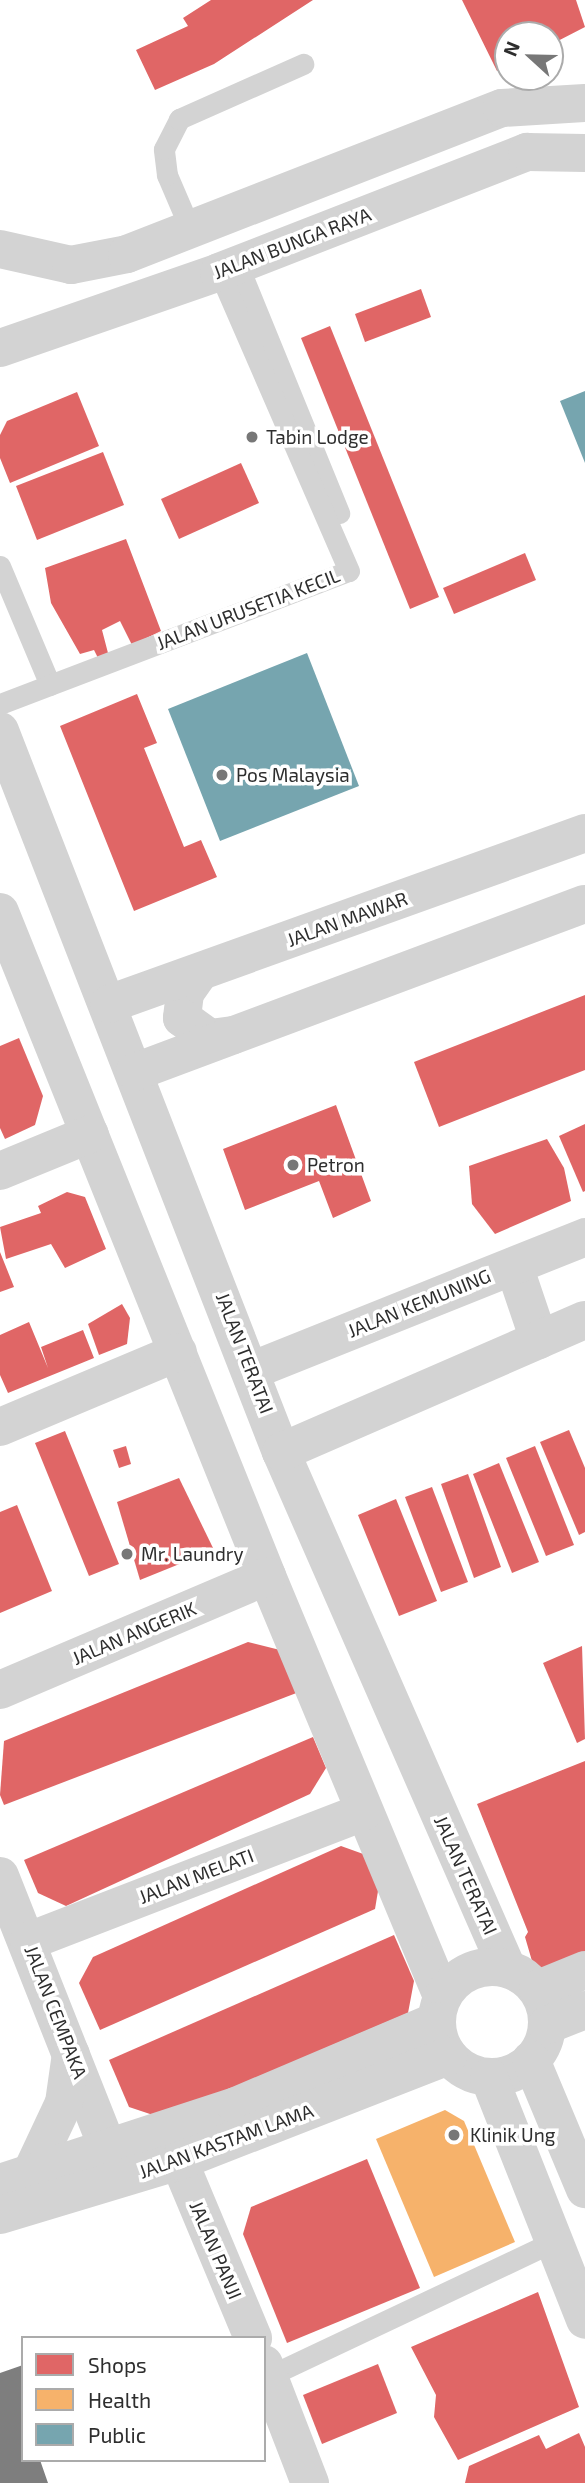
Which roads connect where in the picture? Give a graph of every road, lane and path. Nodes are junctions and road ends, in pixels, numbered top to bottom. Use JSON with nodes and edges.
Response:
{"nodes":[{"id":1,"x":303,"y":64,"type":"dead end"},
{"id":2,"x":585,"y":103,"type":"edge"},
{"id":3,"x":585,"y":153,"type":"edge"},
{"id":4,"x":191,"y":231,"type":"junction"},
{"id":5,"x":0,"y":249,"type":"edge"},
{"id":6,"x":229,"y":269,"type":"junction"},
{"id":7,"x":0,"y":348,"type":"edge"},
{"id":8,"x":0,"y":566,"type":"edge"},
{"id":9,"x":361,"y":567,"type":"dead end"},
{"id":10,"x":50,"y":685,"type":"junction"},
{"id":11,"x":0,"y":704,"type":"edge"},
{"id":12,"x":0,"y":731,"type":"edge"},
{"id":13,"x":585,"y":833,"type":"edge"},
{"id":14,"x":585,"y":904,"type":"edge"},
{"id":15,"x":0,"y":912,"type":"edge"},
{"id":16,"x":199,"y":973,"type":"junction"},
{"id":17,"x":109,"y":1004,"type":"junction"},
{"id":18,"x":233,"y":1035,"type":"junction"},
{"id":19,"x":135,"y":1072,"type":"junction"},
{"id":20,"x":90,"y":1135,"type":"junction"},
{"id":21,"x":0,"y":1171,"type":"edge"},
{"id":22,"x":585,"y":1237,"type":"edge"},
{"id":23,"x":514,"y":1266,"type":"junction"},
{"id":24,"x":585,"y":1320,"type":"edge"},
{"id":25,"x":538,"y":1340,"type":"junction"},
{"id":26,"x":178,"y":1352,"type":"junction"},
{"id":27,"x":253,"y":1370,"type":"junction"},
{"id":28,"x":0,"y":1427,"type":"edge"},
{"id":29,"x":281,"y":1452,"type":"junction"},
{"id":30,"x":267,"y":1576,"type":"junction"},
{"id":31,"x":0,"y":1690,"type":"edge"},
{"id":32,"x":363,"y":1812,"type":"junction"},
{"id":33,"x":0,"y":1876,"type":"edge"},
{"id":34,"x":29,"y":1941,"type":"junction"},
{"id":35,"x":507,"y":1968,"type":"junction"},
{"id":36,"x":585,"y":1970,"type":"edge"},
{"id":37,"x":542,"y":2007,"type":"junction"},
{"id":38,"x":439,"y":2008,"type":"junction"},
{"id":39,"x":585,"y":2010,"type":"edge"},
{"id":40,"x":71,"y":2052,"type":"junction"},
{"id":41,"x":448,"y":2056,"type":"junction"},
{"id":42,"x":531,"y":2060,"type":"junction"},
{"id":43,"x":489,"y":2077,"type":"junction"},
{"id":44,"x":108,"y":2149,"type":"junction"},
{"id":45,"x":179,"y":2161,"type":"junction"},
{"id":46,"x":16,"y":2178,"type":"edge"},
{"id":47,"x":585,"y":2189,"type":"edge"},
{"id":48,"x":0,"y":2215,"type":"edge"},
{"id":49,"x":553,"y":2242,"type":"junction"},
{"id":50,"x":585,"y":2320,"type":"edge"},
{"id":51,"x":252,"y":2336,"type":"edge"},
{"id":52,"x":267,"y":2370,"type":"edge"},
{"id":53,"x":310,"y":2483,"type":"edge"}],
"edges":[{"from":1,"to":4,"type":"lane"},
{"from":2,"to":4,"type":"street"},
{"from":3,"to":6,"type":"street","name":"JALAN BUNGA RAYA"},
{"from":4,"to":5,"type":"street"},
{"from":6,"to":7,"type":"street","name":"JALAN BUNGA RAYA"},
{"from":6,"to":9,"type":"lane","name":"JALAN URUSETIA KECIL"},
{"from":6,"to":10,"type":"lane","name":"JALAN URUSETIA KECIL"},
{"from":8,"to":10,"type":"lane"},
{"from":10,"to":11,"type":"lane","name":"JALAN URUSETIA KECIL"},
{"from":12,"to":17,"type":"street","name":"JALAN TERATAI"},
{"from":13,"to":16,"type":"street","name":"JALAN MAWAR"},
{"from":14,"to":18,"type":"street"},
{"from":15,"to":20,"type":"street"},
{"from":16,"to":17,"type":"street","name":"JALAN MAWAR"},
{"from":16,"to":18,"type":"street"},
{"from":17,"to":19,"type":"street","name":"JALAN TERATAI"},
{"from":18,"to":19,"type":"street"},
{"from":19,"to":27,"type":"street","name":"JALAN TERATAI"},
{"from":20,"to":21,"type":"street"},
{"from":20,"to":26,"type":"street"},
{"from":22,"to":23,"type":"street","name":"JALAN KEMUNING"},
{"from":23,"to":25,"type":"street"},
{"from":23,"to":27,"type":"street","name":"JALAN KEMUNING"},
{"from":24,"to":25,"type":"street"},
{"from":25,"to":29,"type":"street"},
{"from":26,"to":28,"type":"street"},
{"from":26,"to":30,"type":"street"},
{"from":27,"to":29,"type":"street","name":"JALAN TERATAI"},
{"from":29,"to":35,"type":"street","name":"JALAN TERATAI"},
{"from":30,"to":31,"type":"street","name":"JALAN ANGERIK"},
{"from":30,"to":32,"type":"street"},
{"from":32,"to":34,"type":"street","name":"JALAN MELATI"},
{"from":32,"to":38,"type":"street"},
{"from":33,"to":34,"type":"street","name":"JALAN CEMPAKA"},
{"from":34,"to":40,"type":"street","name":"JALAN CEMPAKA"},
{"from":35,"to":37,"type":"street"},
{"from":35,"to":38,"type":"street"},
{"from":36,"to":37,"type":"street"},
{"from":37,"to":39,"type":"street"},
{"from":37,"to":42,"type":"street"},
{"from":38,"to":41,"type":"street"},
{"from":38,"to":44,"type":"street","name":"JALAN KASTAM LAMA"},
{"from":40,"to":44,"type":"street","name":"JALAN CEMPAKA"},
{"from":40,"to":46,"type":"street"},
{"from":41,"to":43,"type":"street"},
{"from":41,"to":45,"type":"street","name":"JALAN KASTAM LAMA"},
{"from":42,"to":43,"type":"street"},
{"from":42,"to":47,"type":"street"},
{"from":43,"to":49,"type":"street"},
{"from":44,"to":46,"type":"street","name":"JALAN KASTAM LAMA"},
{"from":45,"to":48,"type":"street","name":"JALAN KASTAM LAMA"},
{"from":45,"to":51,"type":"street","name":"JALAN PANJI"},
{"from":49,"to":50,"type":"street"},
{"from":49,"to":52,"type":"lane"},
{"from":52,"to":53,"type":"street"}]}
